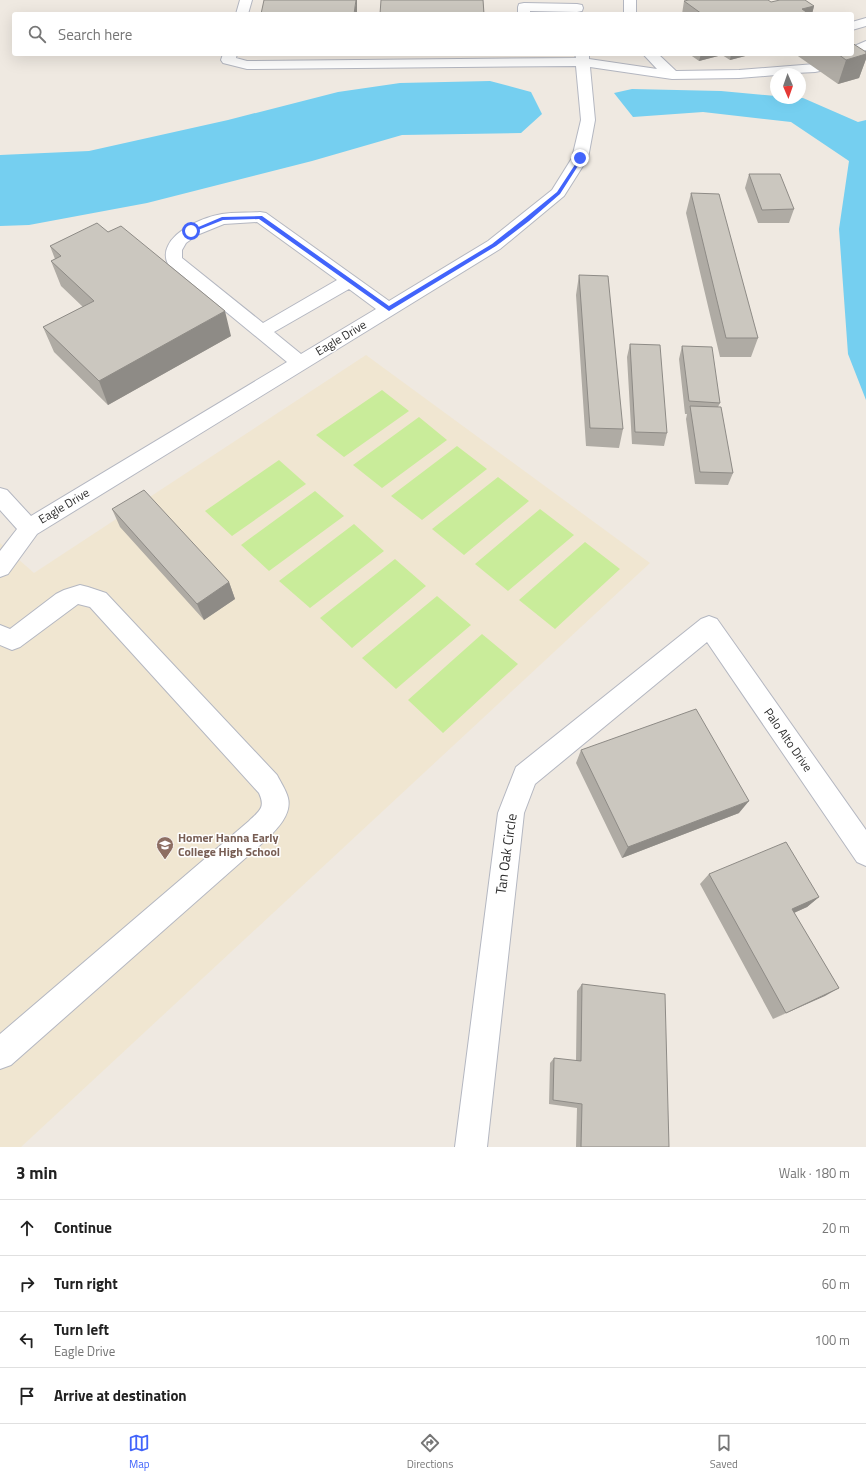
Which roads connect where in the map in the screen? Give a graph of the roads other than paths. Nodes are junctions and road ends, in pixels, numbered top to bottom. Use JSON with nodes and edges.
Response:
{"nodes":[{"id":1,"x":246,"y":0,"type":"edge"},
{"id":2,"x":630,"y":0,"type":"edge"},
{"id":3,"x":577,"y":7,"type":"edge"},
{"id":4,"x":243,"y":12,"type":"edge"},
{"id":5,"x":524,"y":12,"type":"edge"},
{"id":6,"x":630,"y":12,"type":"edge"},
{"id":7,"x":866,"y":22,"type":"edge"},
{"id":8,"x":854,"y":25,"type":"edge"},
{"id":9,"x":866,"y":45,"type":"edge"},
{"id":10,"x":854,"y":52,"type":"edge"},
{"id":11,"x":229,"y":56,"type":"edge"},
{"id":12,"x":652,"y":56,"type":"edge"},
{"id":13,"x":526,"y":58,"type":"edge"},
{"id":14,"x":582,"y":58,"type":"edge"},
{"id":15,"x":815,"y":68,"type":"dead end"},
{"id":16,"x":672,"y":75,"type":"junction"},
{"id":17,"x":349,"y":281,"type":"junction"},
{"id":18,"x":389,"y":309,"type":"junction"},
{"id":19,"x":261,"y":332,"type":"junction"},
{"id":20,"x":300,"y":363,"type":"junction"},
{"id":21,"x":0,"y":496,"type":"edge"},
{"id":22,"x":29,"y":528,"type":"junction"},
{"id":23,"x":0,"y":568,"type":"edge"},
{"id":24,"x":710,"y":626,"type":"joint"},
{"id":25,"x":0,"y":635,"type":"edge"},
{"id":26,"x":866,"y":853,"type":"edge"},
{"id":27,"x":0,"y":1054,"type":"edge"},
{"id":28,"x":471,"y":1147,"type":"edge"}],
"edges":[{"from":1,"to":4,"type":"street"},
{"from":2,"to":6,"type":"street"},
{"from":3,"to":5,"type":"street"},
{"from":7,"to":8,"type":"street"},
{"from":9,"to":10,"type":"street"},
{"from":11,"to":13,"type":"street"},
{"from":12,"to":16,"type":"street"},
{"from":13,"to":14,"type":"street"},
{"from":14,"to":16,"type":"street"},
{"from":14,"to":18,"type":"street","name":"Eagle Drive"},
{"from":15,"to":16,"type":"street"},
{"from":17,"to":18,"type":"street"},
{"from":17,"to":19,"type":"street"},
{"from":17,"to":19,"type":"street"},
{"from":18,"to":20,"type":"street","name":"Eagle Drive"},
{"from":19,"to":20,"type":"street"},
{"from":20,"to":22,"type":"street","name":"Eagle Drive"},
{"from":21,"to":22,"type":"street","name":"Eagle Drive"},
{"from":22,"to":23,"type":"street"},
{"from":24,"to":26,"type":"street","name":"Palo Alto Drive"},
{"from":24,"to":28,"type":"street","name":"Tan Oak Circle"},
{"from":25,"to":27,"type":"street"}]}
